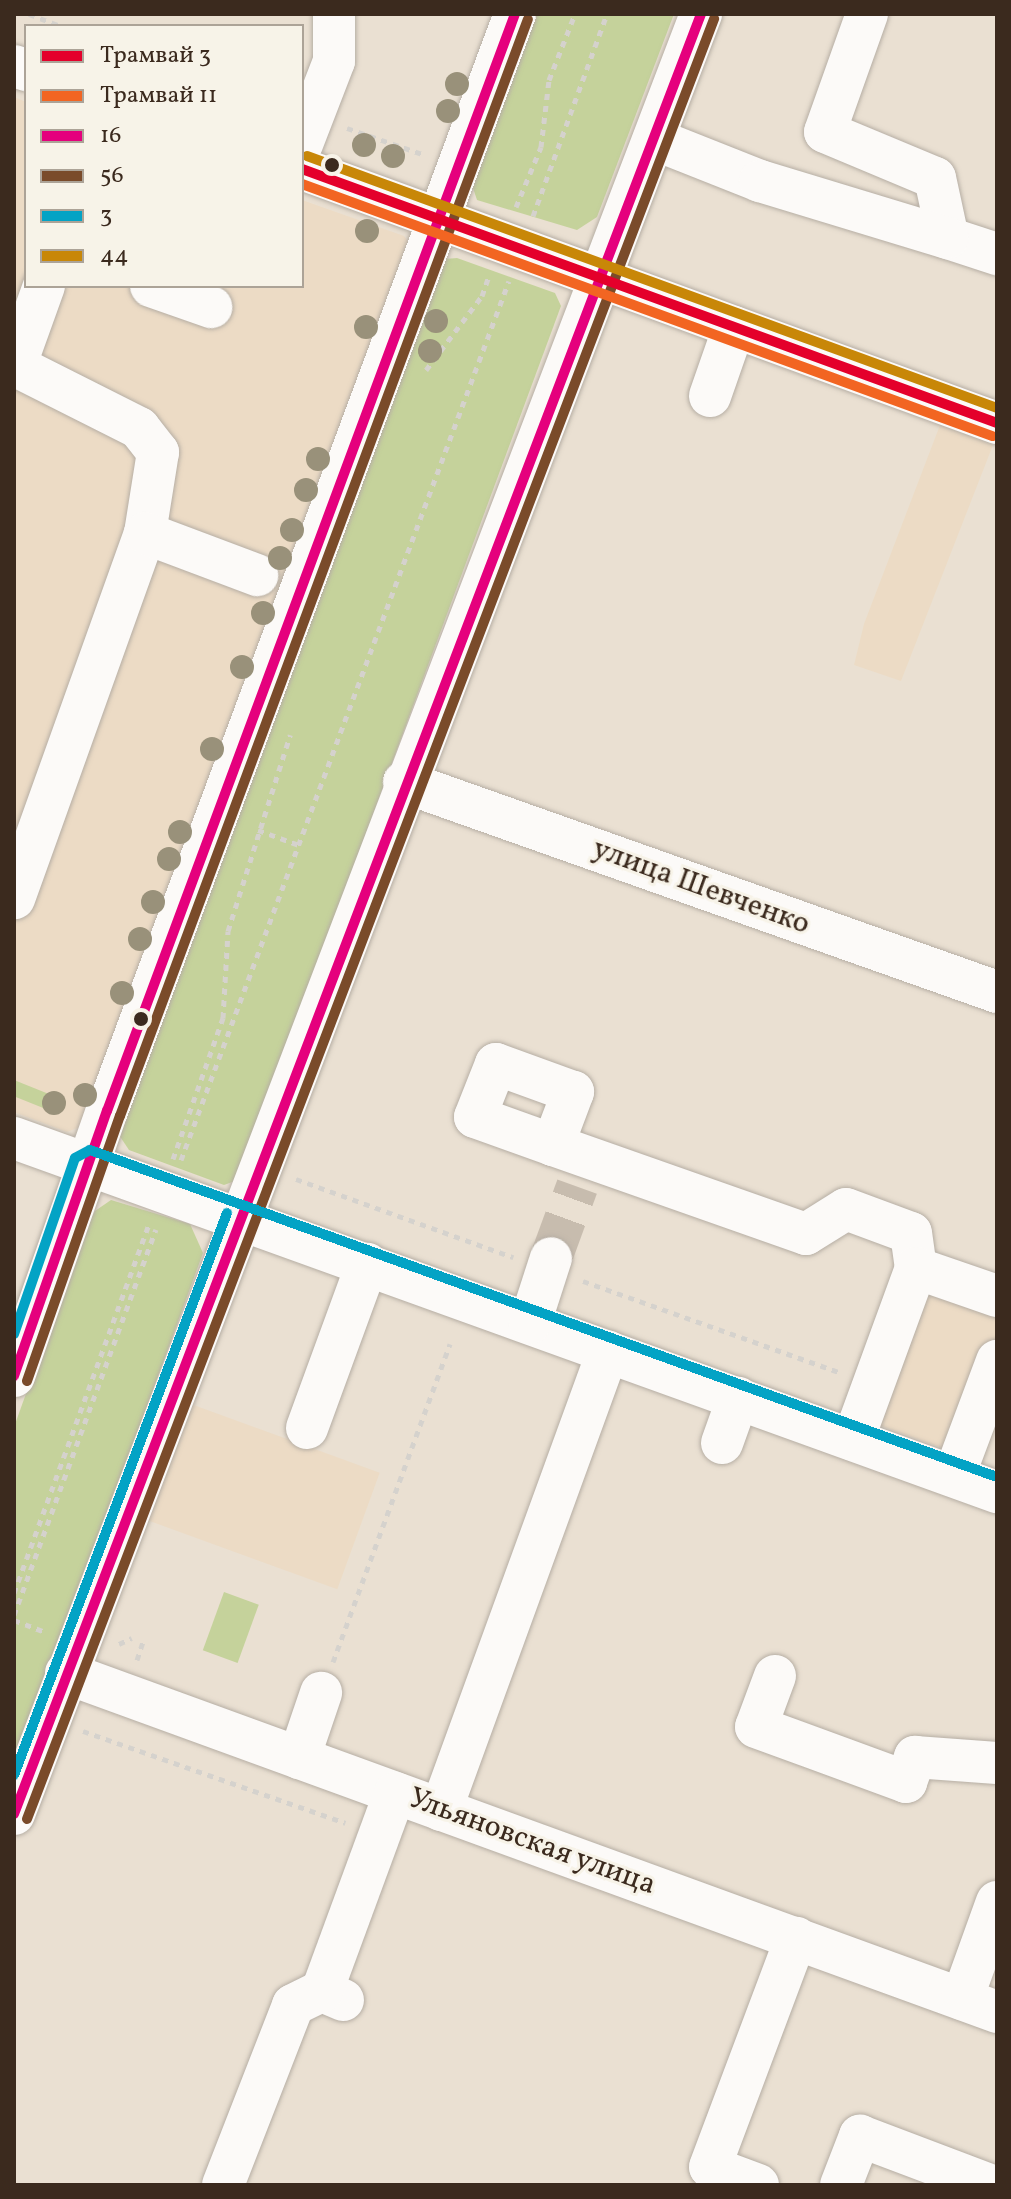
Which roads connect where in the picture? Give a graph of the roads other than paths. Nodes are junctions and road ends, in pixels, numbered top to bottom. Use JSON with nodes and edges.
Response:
{"nodes":[{"id":1,"x":334,"y":14,"type":"edge"},
{"id":2,"x":515,"y":14,"type":"edge"},
{"id":3,"x":701,"y":14,"type":"edge"},
{"id":4,"x":867,"y":14,"type":"edge"},
{"id":5,"x":317,"y":133,"type":"edge"},
{"id":6,"x":654,"y":139,"type":"junction"},
{"id":7,"x":304,"y":170,"type":"edge"},
{"id":8,"x":440,"y":219,"type":"junction"},
{"id":9,"x":948,"y":238,"type":"junction"},
{"id":10,"x":997,"y":254,"type":"edge"},
{"id":11,"x":601,"y":278,"type":"junction"},
{"id":12,"x":157,"y":288,"type":"edge"},
{"id":13,"x":30,"y":303,"type":"edge"},
{"id":14,"x":211,"y":307,"type":"dead end"},
{"id":15,"x":734,"y":327,"type":"junction"},
{"id":16,"x":15,"y":364,"type":"edge"},
{"id":17,"x":710,"y":396,"type":"dead end"},
{"id":18,"x":997,"y":423,"type":"edge"},
{"id":19,"x":145,"y":533,"type":"junction"},
{"id":20,"x":257,"y":575,"type":"dead end"},
{"id":21,"x":404,"y":782,"type":"junction"},
{"id":22,"x":14,"y":898,"type":"edge"},
{"id":23,"x":997,"y":992,"type":"edge"},
{"id":24,"x":14,"y":1138,"type":"edge"},
{"id":25,"x":572,"y":1163,"type":"dead end"},
{"id":26,"x":88,"y":1164,"type":"junction"},
{"id":27,"x":240,"y":1218,"type":"junction"},
{"id":28,"x":551,"y":1258,"type":"tunnel mouth"},
{"id":29,"x":367,"y":1264,"type":"junction"},
{"id":30,"x":916,"y":1268,"type":"junction"},
{"id":31,"x":997,"y":1296,"type":"edge"},
{"id":32,"x":530,"y":1323,"type":"junction"},
{"id":33,"x":608,"y":1351,"type":"junction"},
{"id":34,"x":997,"y":1361,"type":"edge"},
{"id":35,"x":14,"y":1376,"type":"edge"},
{"id":36,"x":738,"y":1398,"type":"junction"},
{"id":37,"x":307,"y":1428,"type":"dead end"},
{"id":38,"x":853,"y":1440,"type":"junction"},
{"id":39,"x":722,"y":1443,"type":"dead end"},
{"id":40,"x":954,"y":1476,"type":"junction"},
{"id":41,"x":997,"y":1492,"type":"edge"},
{"id":42,"x":66,"y":1673,"type":"junction"},
{"id":43,"x":775,"y":1676,"type":"dead end"},
{"id":44,"x":321,"y":1693,"type":"road end"},
{"id":45,"x":299,"y":1758,"type":"junction"},
{"id":46,"x":997,"y":1763,"type":"edge"},
{"id":47,"x":395,"y":1793,"type":"junction"},
{"id":48,"x":441,"y":1810,"type":"junction"},
{"id":49,"x":14,"y":1814,"type":"edge"},
{"id":50,"x":997,"y":1902,"type":"edge"},
{"id":51,"x":796,"y":1938,"type":"junction"},
{"id":52,"x":980,"y":2006,"type":"edge"},
{"id":53,"x":223,"y":2185,"type":"edge"},
{"id":54,"x":758,"y":2185,"type":"edge"},
{"id":55,"x":841,"y":2185,"type":"edge"},
{"id":56,"x":990,"y":2185,"type":"edge"}],
"edges":[{"from":1,"to":5,"type":"street"},
{"from":2,"to":8,"type":"street"},
{"from":3,"to":6,"type":"street"},
{"from":4,"to":9,"type":"street"},
{"from":6,"to":9,"type":"street"},
{"from":6,"to":11,"type":"street"},
{"from":7,"to":8,"type":"street"},
{"from":8,"to":11,"type":"street"},
{"from":8,"to":26,"type":"street"},
{"from":9,"to":10,"type":"street"},
{"from":11,"to":15,"type":"street"},
{"from":11,"to":21,"type":"street"},
{"from":12,"to":14,"type":"street"},
{"from":13,"to":16,"type":"street"},
{"from":15,"to":17,"type":"street"},
{"from":15,"to":18,"type":"street"},
{"from":16,"to":19,"type":"street"},
{"from":19,"to":20,"type":"street"},
{"from":19,"to":22,"type":"street"},
{"from":21,"to":23,"type":"street","name":"улица Шевченко"},
{"from":21,"to":27,"type":"street"},
{"from":24,"to":26,"type":"street"},
{"from":25,"to":30,"type":"street"},
{"from":26,"to":27,"type":"street"},
{"from":26,"to":35,"type":"street"},
{"from":27,"to":29,"type":"street"},
{"from":27,"to":42,"type":"street"},
{"from":28,"to":32,"type":"street"},
{"from":29,"to":32,"type":"street"},
{"from":29,"to":37,"type":"street"},
{"from":30,"to":31,"type":"street"},
{"from":30,"to":38,"type":"street"},
{"from":32,"to":33,"type":"street"},
{"from":33,"to":36,"type":"street"},
{"from":33,"to":48,"type":"street"},
{"from":34,"to":40,"type":"street"},
{"from":36,"to":38,"type":"street"},
{"from":36,"to":39,"type":"street"},
{"from":38,"to":40,"type":"street"},
{"from":40,"to":41,"type":"street"},
{"from":42,"to":45,"type":"street","name":"Ульяновская улица"},
{"from":42,"to":49,"type":"street"},
{"from":43,"to":46,"type":"street"},
{"from":44,"to":45,"type":"street"},
{"from":45,"to":47,"type":"street","name":"Ульяновская улица"},
{"from":47,"to":48,"type":"street","name":"Ульяновская улица"},
{"from":47,"to":53,"type":"street"},
{"from":48,"to":51,"type":"street","name":"Ульяновская улица"},
{"from":50,"to":52,"type":"street"},
{"from":51,"to":52,"type":"street","name":"Ульяновская улица"},
{"from":51,"to":54,"type":"street"},
{"from":55,"to":56,"type":"street"}]}
